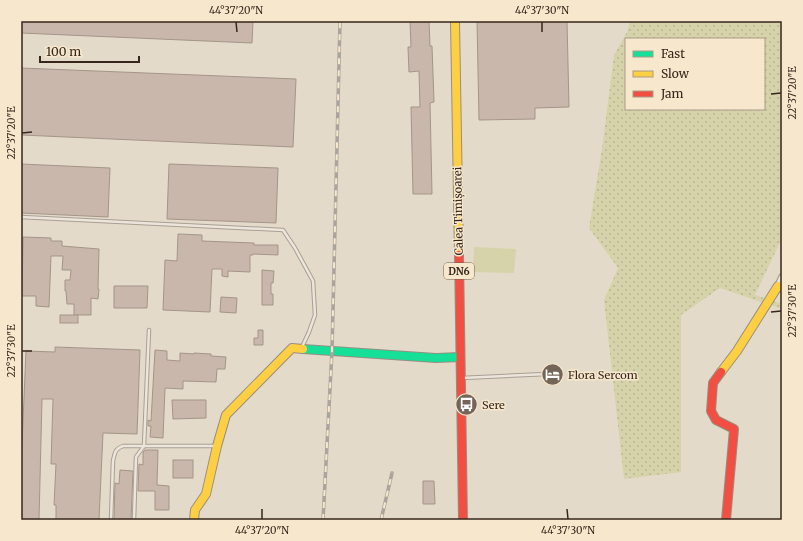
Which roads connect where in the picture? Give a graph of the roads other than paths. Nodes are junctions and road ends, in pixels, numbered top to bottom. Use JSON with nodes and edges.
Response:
{"nodes":[{"id":1,"x":456,"y":21,"type":"edge"},
{"id":2,"x":21,"y":217,"type":"edge"},
{"id":3,"x":782,"y":277,"type":"edge"},
{"id":4,"x":780,"y":287,"type":"edge"},
{"id":5,"x":149,"y":330,"type":"dead end"},
{"id":6,"x":301,"y":349,"type":"junction"},
{"id":7,"x":460,"y":357,"type":"junction"},
{"id":8,"x":548,"y":374,"type":"dead end"},
{"id":9,"x":461,"y":378,"type":"junction"},
{"id":10,"x":144,"y":446,"type":"junction"},
{"id":11,"x":217,"y":446,"type":"junction"},
{"id":12,"x":111,"y":520,"type":"edge"},
{"id":13,"x":134,"y":520,"type":"edge"},
{"id":14,"x":194,"y":520,"type":"edge"},
{"id":15,"x":463,"y":520,"type":"edge"},
{"id":16,"x":726,"y":520,"type":"edge"}],
"edges":[{"from":1,"to":7,"type":"street","name":"Calea Timișoarei","number":"DN6"},
{"from":2,"to":6,"type":"lane"},
{"from":3,"to":4,"type":"street"},
{"from":4,"to":16,"type":"street"},
{"from":5,"to":10,"type":"lane"},
{"from":6,"to":7,"type":"street"},
{"from":6,"to":11,"type":"street"},
{"from":7,"to":9,"type":"street","name":"Calea Timișoarei","number":"DN6"},
{"from":8,"to":9,"type":"lane"},
{"from":9,"to":15,"type":"street","name":"Calea Timișoarei","number":"DN6"},
{"from":10,"to":11,"type":"lane"},
{"from":10,"to":12,"type":"lane"},
{"from":10,"to":13,"type":"lane"},
{"from":11,"to":14,"type":"street"}]}
